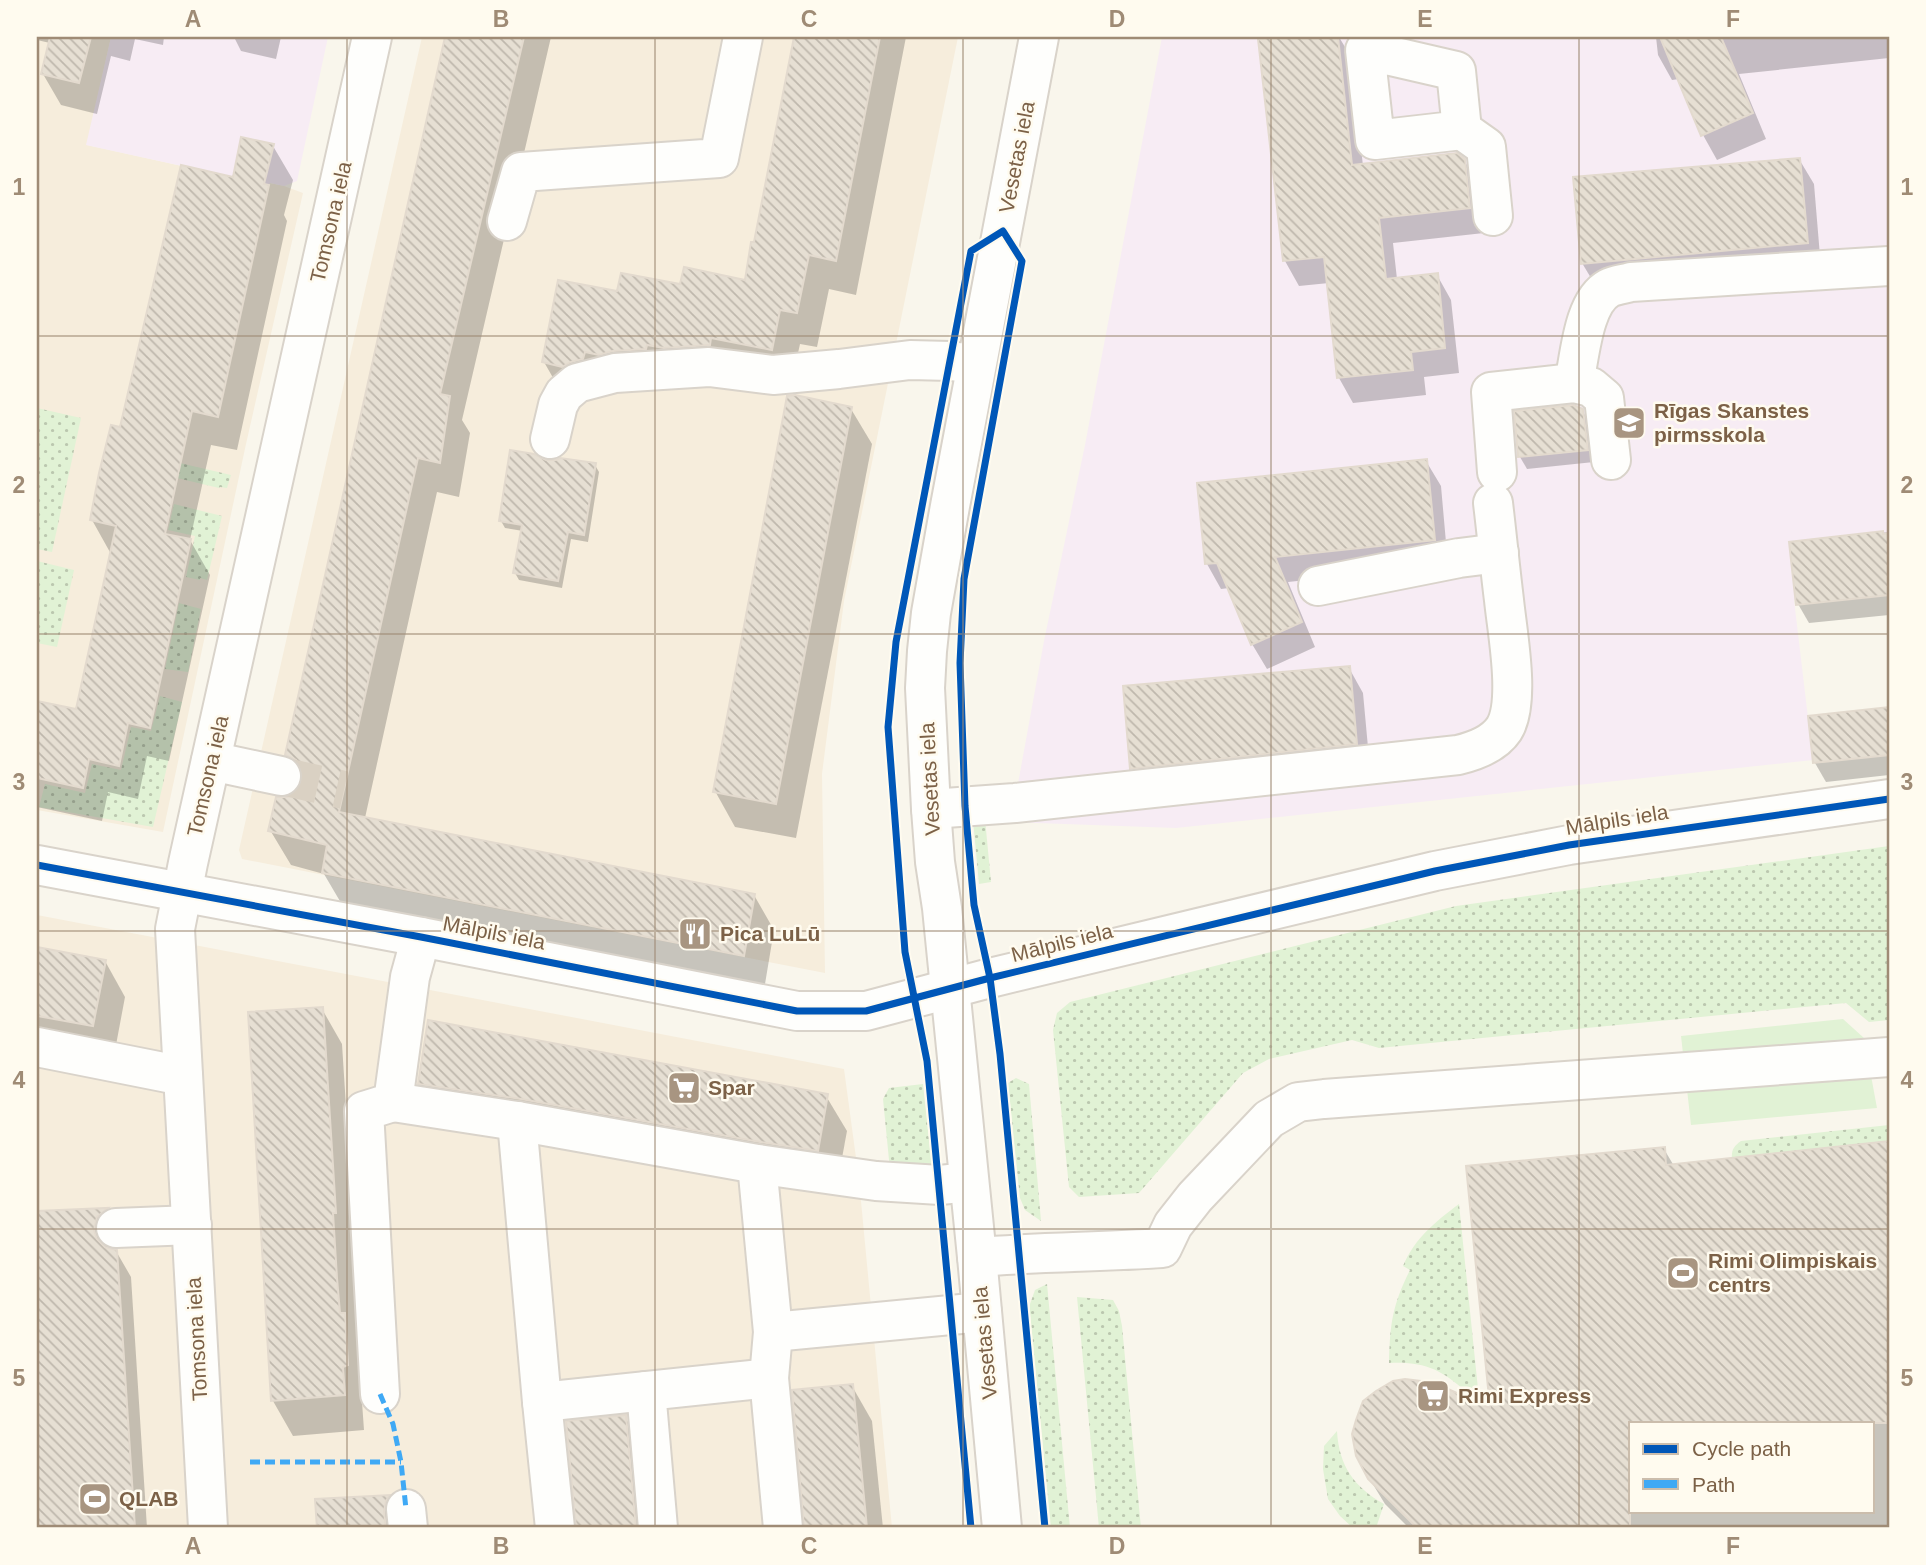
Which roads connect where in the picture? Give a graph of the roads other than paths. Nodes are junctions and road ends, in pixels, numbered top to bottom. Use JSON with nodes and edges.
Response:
{"nodes":[{"id":1,"x":372,"y":37,"type":"edge"},
{"id":2,"x":743,"y":37,"type":"edge"},
{"id":3,"x":1039,"y":37,"type":"edge"},
{"id":4,"x":1363,"y":43,"type":"edge"},
{"id":5,"x":1462,"y":130,"type":"junction"},
{"id":6,"x":1493,"y":216,"type":"dead end"},
{"id":7,"x":507,"y":222,"type":"dead end"},
{"id":8,"x":1889,"y":266,"type":"edge"},
{"id":9,"x":976,"y":365,"type":"junction"},
{"id":10,"x":1574,"y":383,"type":"junction"},
{"id":11,"x":550,"y":439,"type":"dead end"},
{"id":12,"x":1611,"y":460,"type":"dead end"},
{"id":13,"x":1499,"y":553,"type":"junction"},
{"id":14,"x":1318,"y":586,"type":"dead end"},
{"id":15,"x":211,"y":761,"type":"junction"},
{"id":16,"x":281,"y":776,"type":"tunnel mouth"},
{"id":17,"x":1889,"y":799,"type":"edge"},
{"id":18,"x":931,"y":809,"type":"junction"},
{"id":19,"x":37,"y":865,"type":"edge"},
{"id":20,"x":182,"y":892,"type":"junction"},
{"id":21,"x":421,"y":937,"type":"junction"},
{"id":22,"x":949,"y":988,"type":"junction"},
{"id":23,"x":37,"y":1047,"type":"edge"},
{"id":24,"x":1889,"y":1057,"type":"edge"},
{"id":25,"x":183,"y":1076,"type":"junction"},
{"id":26,"x":393,"y":1102,"type":"junction"},
{"id":27,"x":517,"y":1121,"type":"junction"},
{"id":28,"x":757,"y":1164,"type":"junction"},
{"id":29,"x":969,"y":1182,"type":"junction"},
{"id":30,"x":192,"y":1225,"type":"junction"},
{"id":31,"x":116,"y":1228,"type":"dead end"},
{"id":32,"x":977,"y":1257,"type":"junction"},
{"id":33,"x":982,"y":1312,"type":"junction"},
{"id":34,"x":773,"y":1332,"type":"junction"},
{"id":35,"x":769,"y":1378,"type":"junction"},
{"id":36,"x":646,"y":1391,"type":"junction"},
{"id":37,"x":380,"y":1394,"type":"dead end"},
{"id":38,"x":542,"y":1402,"type":"junction"},
{"id":39,"x":208,"y":1528,"type":"edge"},
{"id":40,"x":555,"y":1528,"type":"edge"},
{"id":41,"x":658,"y":1528,"type":"edge"},
{"id":42,"x":783,"y":1528,"type":"edge"},
{"id":43,"x":1002,"y":1528,"type":"edge"}],
"edges":[{"from":1,"to":15,"type":"street","name":"Tomsona iela"},
{"from":2,"to":7,"type":"street"},
{"from":3,"to":9,"type":"street","name":"Vesetas iela"},
{"from":4,"to":5,"type":"street"},
{"from":4,"to":5,"type":"street"},
{"from":5,"to":6,"type":"street"},
{"from":8,"to":10,"type":"street"},
{"from":9,"to":11,"type":"street"},
{"from":9,"to":18,"type":"street","name":"Vesetas iela"},
{"from":10,"to":12,"type":"street"},
{"from":10,"to":13,"type":"street"},
{"from":13,"to":14,"type":"street"},
{"from":13,"to":18,"type":"street"},
{"from":15,"to":16,"type":"street"},
{"from":15,"to":20,"type":"street","name":"Tomsona iela"},
{"from":17,"to":22,"type":"street","name":"Mālpils iela"},
{"from":18,"to":22,"type":"street","name":"Vesetas iela"},
{"from":19,"to":20,"type":"street","name":"Mālpils iela"},
{"from":20,"to":21,"type":"street","name":"Mālpils iela"},
{"from":20,"to":25,"type":"street","name":"Tomsona iela"},
{"from":21,"to":22,"type":"street","name":"Mālpils iela"},
{"from":21,"to":26,"type":"street"},
{"from":22,"to":29,"type":"street","name":"Vesetas iela"},
{"from":23,"to":25,"type":"street"},
{"from":24,"to":32,"type":"street"},
{"from":25,"to":30,"type":"street","name":"Tomsona iela"},
{"from":26,"to":27,"type":"street"},
{"from":26,"to":37,"type":"street"},
{"from":27,"to":28,"type":"street"},
{"from":27,"to":38,"type":"street"},
{"from":28,"to":29,"type":"street"},
{"from":28,"to":34,"type":"street"},
{"from":29,"to":32,"type":"street","name":"Vesetas iela"},
{"from":30,"to":31,"type":"street"},
{"from":30,"to":39,"type":"street","name":"Tomsona iela"},
{"from":32,"to":33,"type":"street","name":"Vesetas iela"},
{"from":33,"to":34,"type":"street"},
{"from":33,"to":43,"type":"street","name":"Vesetas iela"},
{"from":34,"to":35,"type":"street"},
{"from":35,"to":36,"type":"street"},
{"from":35,"to":42,"type":"street"},
{"from":36,"to":38,"type":"street"},
{"from":36,"to":41,"type":"street"},
{"from":38,"to":40,"type":"street"}]}
